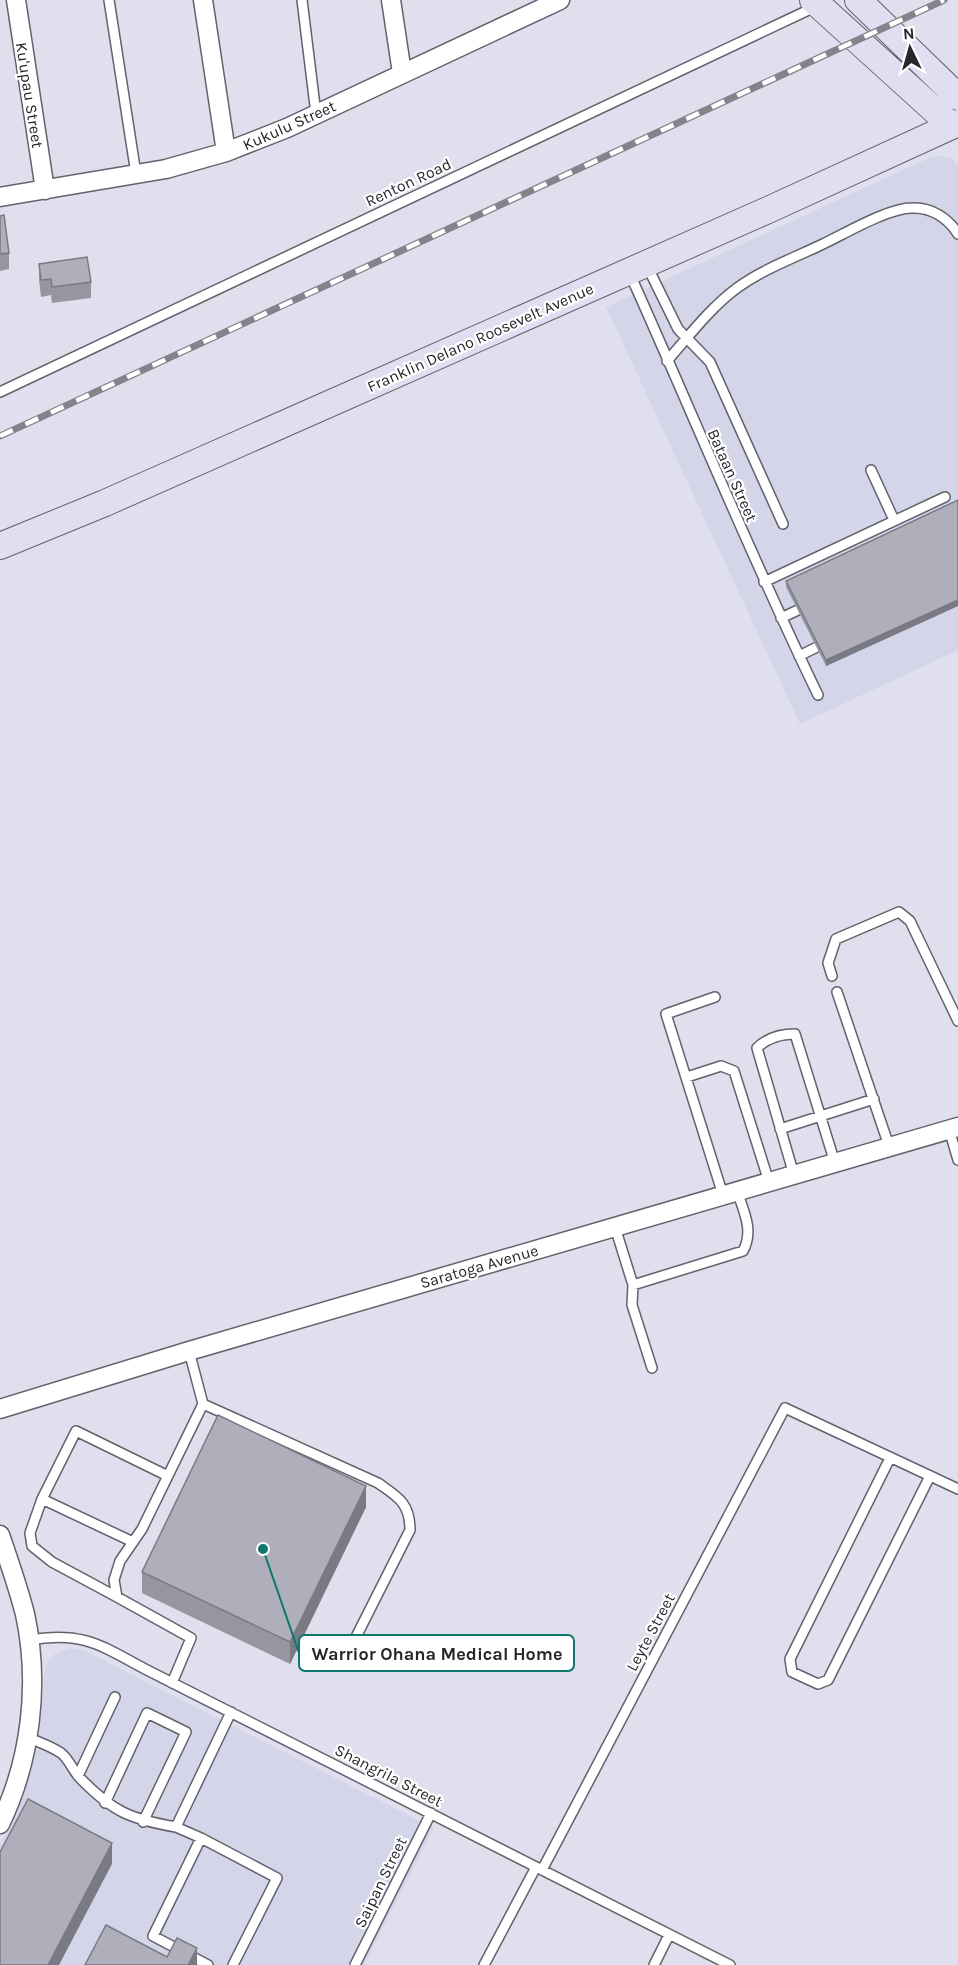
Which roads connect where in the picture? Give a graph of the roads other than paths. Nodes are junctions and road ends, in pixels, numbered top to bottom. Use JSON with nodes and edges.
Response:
{"nodes":[{"id":1,"x":16,"y":0,"type":"edge"},
{"id":2,"x":109,"y":0,"type":"edge"},
{"id":3,"x":203,"y":0,"type":"edge"},
{"id":4,"x":302,"y":0,"type":"edge"},
{"id":5,"x":391,"y":0,"type":"edge"},
{"id":6,"x":560,"y":0,"type":"edge"},
{"id":7,"x":858,"y":0,"type":"edge"},
{"id":8,"x":820,"y":2,"type":"edge"},
{"id":9,"x":402,"y":73,"type":"junction"},
{"id":10,"x":911,"y":88,"type":"junction"},
{"id":11,"x":958,"y":96,"type":"edge"},
{"id":12,"x":316,"y":114,"type":"junction"},
{"id":13,"x":955,"y":124,"type":"edge"},
{"id":14,"x":911,"y":143,"type":"junction"},
{"id":15,"x":226,"y":152,"type":"junction"},
{"id":16,"x":136,"y":174,"type":"junction"},
{"id":17,"x":45,"y":190,"type":"junction"},
{"id":18,"x":0,"y":197,"type":"edge"},
{"id":19,"x":958,"y":234,"type":"edge"},
{"id":20,"x":640,"y":266,"type":"junction"},
{"id":21,"x":687,"y":338,"type":"junction"},
{"id":22,"x":667,"y":361,"type":"junction"},
{"id":23,"x":0,"y":392,"type":"edge"},
{"id":24,"x":870,"y":470,"type":"dead end"},
{"id":25,"x":945,"y":497,"type":"dead end"},
{"id":26,"x":894,"y":520,"type":"junction"},
{"id":27,"x":783,"y":524,"type":"dead end"},
{"id":28,"x":0,"y":546,"type":"edge"},
{"id":29,"x":764,"y":582,"type":"junction"},
{"id":30,"x":798,"y":610,"type":"edge"},
{"id":31,"x":781,"y":618,"type":"junction"},
{"id":32,"x":817,"y":647,"type":"edge"},
{"id":33,"x":799,"y":656,"type":"junction"},
{"id":34,"x":818,"y":695,"type":"dead end"},
{"id":35,"x":832,"y":976,"type":"dead end"},
{"id":36,"x":837,"y":992,"type":"dead end"},
{"id":37,"x":715,"y":997,"type":"dead end"},
{"id":38,"x":958,"y":1021,"type":"edge"},
{"id":39,"x":687,"y":1077,"type":"junction"},
{"id":40,"x":874,"y":1099,"type":"junction"},
{"id":41,"x":822,"y":1115,"type":"junction"},
{"id":42,"x":953,"y":1128,"type":"edge"},
{"id":43,"x":780,"y":1129,"type":"junction"},
{"id":44,"x":890,"y":1146,"type":"junction"},
{"id":45,"x":958,"y":1160,"type":"edge"},
{"id":46,"x":835,"y":1163,"type":"junction"},
{"id":47,"x":794,"y":1176,"type":"junction"},
{"id":48,"x":769,"y":1182,"type":"junction"},
{"id":49,"x":730,"y":1193,"type":"junction"},
{"id":50,"x":615,"y":1227,"type":"junction"},
{"id":51,"x":633,"y":1285,"type":"junction"},
{"id":52,"x":189,"y":1351,"type":"junction"},
{"id":53,"x":652,"y":1368,"type":"dead end"},
{"id":54,"x":203,"y":1404,"type":"junction"},
{"id":55,"x":0,"y":1409,"type":"edge"},
{"id":56,"x":890,"y":1458,"type":"junction"},
{"id":57,"x":168,"y":1476,"type":"junction"},
{"id":58,"x":930,"y":1476,"type":"junction"},
{"id":59,"x":958,"y":1489,"type":"edge"},
{"id":60,"x":42,"y":1499,"type":"junction"},
{"id":61,"x":0,"y":1535,"type":"edge"},
{"id":62,"x":133,"y":1542,"type":"junction"},
{"id":63,"x":117,"y":1597,"type":"junction"},
{"id":64,"x":356,"y":1637,"type":"dead end"},
{"id":65,"x":29,"y":1640,"type":"junction"},
{"id":66,"x":172,"y":1683,"type":"junction"},
{"id":67,"x":115,"y":1697,"type":"dead end"},
{"id":68,"x":231,"y":1712,"type":"junction"},
{"id":69,"x":27,"y":1737,"type":"junction"},
{"id":70,"x":78,"y":1776,"type":"junction"},
{"id":71,"x":105,"y":1803,"type":"junction"},
{"id":72,"x":431,"y":1813,"type":"junction"},
{"id":73,"x":143,"y":1822,"type":"junction"},
{"id":74,"x":0,"y":1824,"type":"edge"},
{"id":75,"x":176,"y":1827,"type":"junction"},
{"id":76,"x":201,"y":1838,"type":"junction"},
{"id":77,"x":539,"y":1868,"type":"junction"},
{"id":78,"x":669,"y":1935,"type":"junction"},
{"id":79,"x":208,"y":1965,"type":"edge"},
{"id":80,"x":233,"y":1965,"type":"edge"},
{"id":81,"x":355,"y":1965,"type":"edge"},
{"id":82,"x":484,"y":1965,"type":"edge"},
{"id":83,"x":654,"y":1965,"type":"edge"},
{"id":84,"x":730,"y":1965,"type":"edge"}],
"edges":[{"from":1,"to":17,"type":"street","name":"Ku'upau Street"},
{"from":2,"to":16,"type":"lane"},
{"from":3,"to":15,"type":"street"},
{"from":4,"to":12,"type":"lane"},
{"from":5,"to":9,"type":"street"},
{"from":6,"to":9,"type":"street","name":"Kukulu Street"},
{"from":7,"to":11,"type":"main road"},
{"from":8,"to":10,"type":"main road"},
{"from":8,"to":23,"type":"lane","name":"Renton Road"},
{"from":9,"to":12,"type":"street","name":"Kukulu Street"},
{"from":10,"to":13,"type":"main road"},
{"from":10,"to":14,"type":"main road"},
{"from":12,"to":15,"type":"street","name":"Kukulu Street"},
{"from":13,"to":14,"type":"main road","name":"Franklin Delano Roosevelt Avenue"},
{"from":14,"to":20,"type":"main road","name":"Franklin Delano Roosevelt Avenue"},
{"from":15,"to":16,"type":"street","name":"Kukulu Street"},
{"from":16,"to":17,"type":"street","name":"Kukulu Street"},
{"from":17,"to":18,"type":"street","name":"Kukulu Street"},
{"from":19,"to":21,"type":"lane"},
{"from":20,"to":21,"type":"lane"},
{"from":20,"to":22,"type":"lane","name":"Bataan Street"},
{"from":20,"to":28,"type":"main road","name":"Franklin Delano Roosevelt Avenue"},
{"from":21,"to":22,"type":"lane"},
{"from":21,"to":27,"type":"lane"},
{"from":22,"to":29,"type":"lane","name":"Bataan Street"},
{"from":24,"to":26,"type":"lane"},
{"from":25,"to":26,"type":"lane"},
{"from":26,"to":29,"type":"lane"},
{"from":29,"to":31,"type":"lane","name":"Bataan Street"},
{"from":30,"to":31,"type":"lane"},
{"from":31,"to":33,"type":"lane","name":"Bataan Street"},
{"from":32,"to":33,"type":"lane"},
{"from":33,"to":34,"type":"lane","name":"Bataan Street"},
{"from":35,"to":38,"type":"lane"},
{"from":36,"to":40,"type":"lane"},
{"from":37,"to":39,"type":"lane"},
{"from":39,"to":48,"type":"lane"},
{"from":39,"to":49,"type":"lane"},
{"from":40,"to":41,"type":"lane"},
{"from":40,"to":44,"type":"lane"},
{"from":41,"to":43,"type":"lane"},
{"from":41,"to":43,"type":"lane"},
{"from":41,"to":46,"type":"lane"},
{"from":42,"to":44,"type":"street","name":"Saratoga Avenue"},
{"from":42,"to":45,"type":"lane"},
{"from":43,"to":47,"type":"lane"},
{"from":44,"to":46,"type":"street","name":"Saratoga Avenue"},
{"from":46,"to":47,"type":"street","name":"Saratoga Avenue"},
{"from":47,"to":48,"type":"street","name":"Saratoga Avenue"},
{"from":48,"to":49,"type":"street","name":"Saratoga Avenue"},
{"from":49,"to":50,"type":"street","name":"Saratoga Avenue"},
{"from":49,"to":51,"type":"lane"},
{"from":50,"to":51,"type":"lane"},
{"from":50,"to":52,"type":"street","name":"Saratoga Avenue"},
{"from":51,"to":53,"type":"lane"},
{"from":52,"to":54,"type":"lane"},
{"from":52,"to":55,"type":"street","name":"Saratoga Avenue"},
{"from":54,"to":57,"type":"lane"},
{"from":54,"to":64,"type":"lane"},
{"from":56,"to":58,"type":"lane"},
{"from":56,"to":58,"type":"lane"},
{"from":56,"to":77,"type":"lane","name":"Leyte Street"},
{"from":57,"to":60,"type":"lane"},
{"from":57,"to":62,"type":"lane"},
{"from":58,"to":59,"type":"lane"},
{"from":60,"to":62,"type":"lane"},
{"from":60,"to":63,"type":"lane"},
{"from":61,"to":65,"type":"street"},
{"from":62,"to":63,"type":"lane"},
{"from":63,"to":66,"type":"lane"},
{"from":65,"to":66,"type":"lane","name":"Shangrila Street"},
{"from":65,"to":69,"type":"street"},
{"from":66,"to":68,"type":"lane","name":"Shangrila Street"},
{"from":67,"to":70,"type":"lane"},
{"from":68,"to":72,"type":"lane","name":"Shangrila Street"},
{"from":68,"to":75,"type":"lane"},
{"from":69,"to":70,"type":"lane"},
{"from":69,"to":74,"type":"street"},
{"from":70,"to":71,"type":"lane"},
{"from":71,"to":73,"type":"lane"},
{"from":71,"to":73,"type":"lane"},
{"from":72,"to":77,"type":"lane","name":"Shangrila Street"},
{"from":72,"to":81,"type":"lane","name":"Saipan Street"},
{"from":73,"to":75,"type":"lane"},
{"from":75,"to":76,"type":"lane"},
{"from":76,"to":79,"type":"lane"},
{"from":76,"to":80,"type":"lane"},
{"from":77,"to":78,"type":"lane","name":"Shangrila Street"},
{"from":77,"to":82,"type":"lane","name":"Leyte Street"},
{"from":78,"to":83,"type":"lane"},
{"from":78,"to":84,"type":"lane","name":"Shangrila Street"}]}
